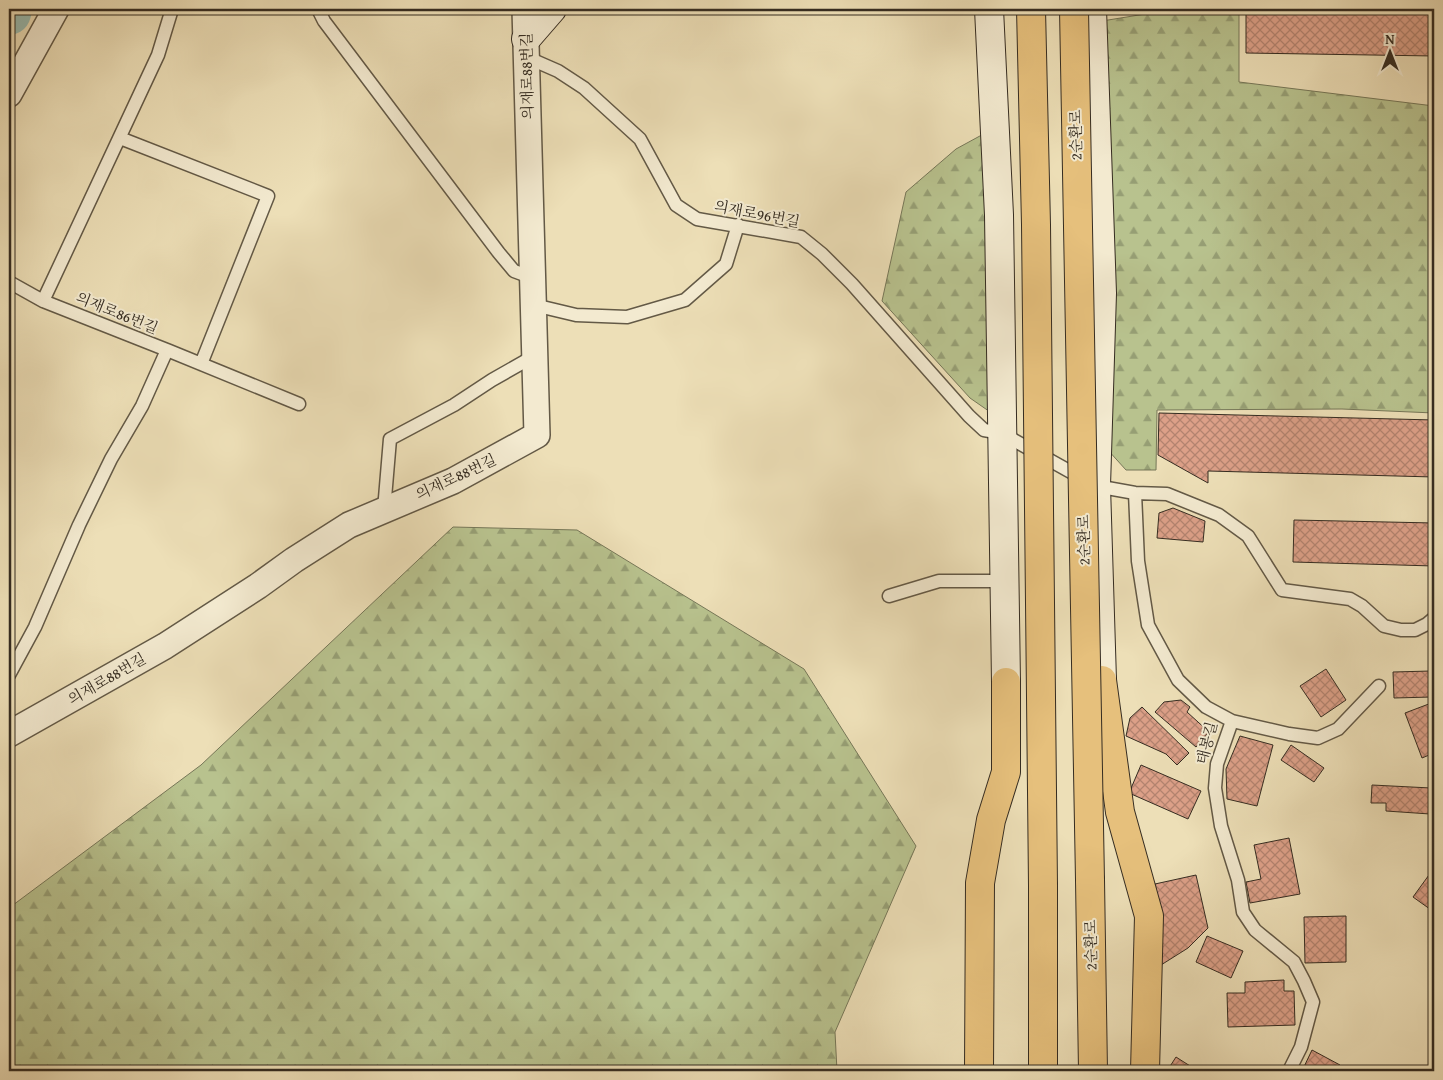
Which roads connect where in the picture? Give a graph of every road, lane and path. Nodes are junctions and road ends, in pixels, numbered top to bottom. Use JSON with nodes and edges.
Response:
{"nodes":[{"id":1,"x":56,"y":9,"type":"edge"},
{"id":2,"x":172,"y":9,"type":"edge"},
{"id":3,"x":318,"y":9,"type":"edge"},
{"id":4,"x":525,"y":9,"type":"edge"},
{"id":5,"x":552,"y":9,"type":"edge"},
{"id":6,"x":989,"y":9,"type":"edge"},
{"id":7,"x":1031,"y":9,"type":"edge"},
{"id":8,"x":1074,"y":9,"type":"edge"},
{"id":9,"x":1092,"y":9,"type":"edge"},
{"id":10,"x":526,"y":48,"type":"junction"},
{"id":11,"x":9,"y":94,"type":"edge"},
{"id":12,"x":120,"y":138,"type":"junction"},
{"id":13,"x":738,"y":225,"type":"junction"},
{"id":14,"x":533,"y":278,"type":"junction"},
{"id":15,"x":9,"y":282,"type":"edge"},
{"id":16,"x":43,"y":301,"type":"junction"},
{"id":17,"x":534,"y":306,"type":"junction"},
{"id":18,"x":167,"y":350,"type":"junction"},
{"id":19,"x":536,"y":355,"type":"junction"},
{"id":20,"x":200,"y":364,"type":"junction"},
{"id":21,"x":299,"y":404,"type":"dead end"},
{"id":22,"x":996,"y":432,"type":"junction"},
{"id":23,"x":1096,"y":486,"type":"junction"},
{"id":24,"x":1135,"y":493,"type":"junction"},
{"id":25,"x":384,"y":510,"type":"junction"},
{"id":26,"x":992,"y":581,"type":"junction"},
{"id":27,"x":889,"y":596,"type":"dead end"},
{"id":28,"x":1434,"y":618,"type":"edge"},
{"id":29,"x":993,"y":622,"type":"dead end"},
{"id":30,"x":9,"y":675,"type":"edge"},
{"id":31,"x":1102,"y":680,"type":"joint"},
{"id":32,"x":1006,"y":682,"type":"joint"},
{"id":33,"x":1379,"y":686,"type":"dead end"},
{"id":34,"x":1232,"y":721,"type":"junction"},
{"id":35,"x":9,"y":734,"type":"edge"},
{"id":36,"x":979,"y":1071,"type":"edge"},
{"id":37,"x":1042,"y":1071,"type":"edge"},
{"id":38,"x":1093,"y":1071,"type":"edge"},
{"id":39,"x":1145,"y":1071,"type":"edge"},
{"id":40,"x":1289,"y":1071,"type":"edge"}],
"edges":[{"from":1,"to":11,"type":"street"},
{"from":2,"to":12,"type":"lane"},
{"from":3,"to":14,"type":"lane"},
{"from":4,"to":10,"type":"street","name":"의재로88번길"},
{"from":5,"to":10,"type":"street"},
{"from":6,"to":22,"type":"street"},
{"from":7,"to":37,"type":"highway","bridge":true},
{"from":8,"to":38,"type":"highway","name":"2순환로","bridge":true},
{"from":9,"to":23,"type":"street"},
{"from":10,"to":13,"type":"lane","name":"의재로96번길"},
{"from":10,"to":14,"type":"street","name":"의재로88번길"},
{"from":12,"to":16,"type":"lane"},
{"from":12,"to":20,"type":"lane"},
{"from":13,"to":17,"type":"lane"},
{"from":13,"to":22,"type":"lane","name":"의재로96번길"},
{"from":14,"to":17,"type":"street","name":"의재로88번길"},
{"from":15,"to":16,"type":"lane","name":"의재로86번길"},
{"from":16,"to":18,"type":"lane","name":"의재로86번길"},
{"from":17,"to":19,"type":"street","name":"의재로88번길"},
{"from":18,"to":20,"type":"lane"},
{"from":18,"to":30,"type":"lane","name":"의재로86번길"},
{"from":19,"to":25,"type":"lane"},
{"from":19,"to":25,"type":"street","name":"의재로88번길"},
{"from":20,"to":21,"type":"lane"},
{"from":22,"to":23,"type":"lane","name":"의재로96번길"},
{"from":22,"to":26,"type":"lane"},
{"from":22,"to":32,"type":"street"},
{"from":23,"to":24,"type":"lane"},
{"from":23,"to":31,"type":"street"},
{"from":24,"to":28,"type":"lane"},
{"from":24,"to":34,"type":"lane","name":"태봉길"},
{"from":25,"to":35,"type":"street","name":"의재로88번길"},
{"from":26,"to":27,"type":"lane"},
{"from":26,"to":29,"type":"lane"},
{"from":31,"to":39,"type":"highway"},
{"from":32,"to":36,"type":"highway"},
{"from":33,"to":34,"type":"lane"},
{"from":34,"to":40,"type":"lane","name":"태봉길"}]}
